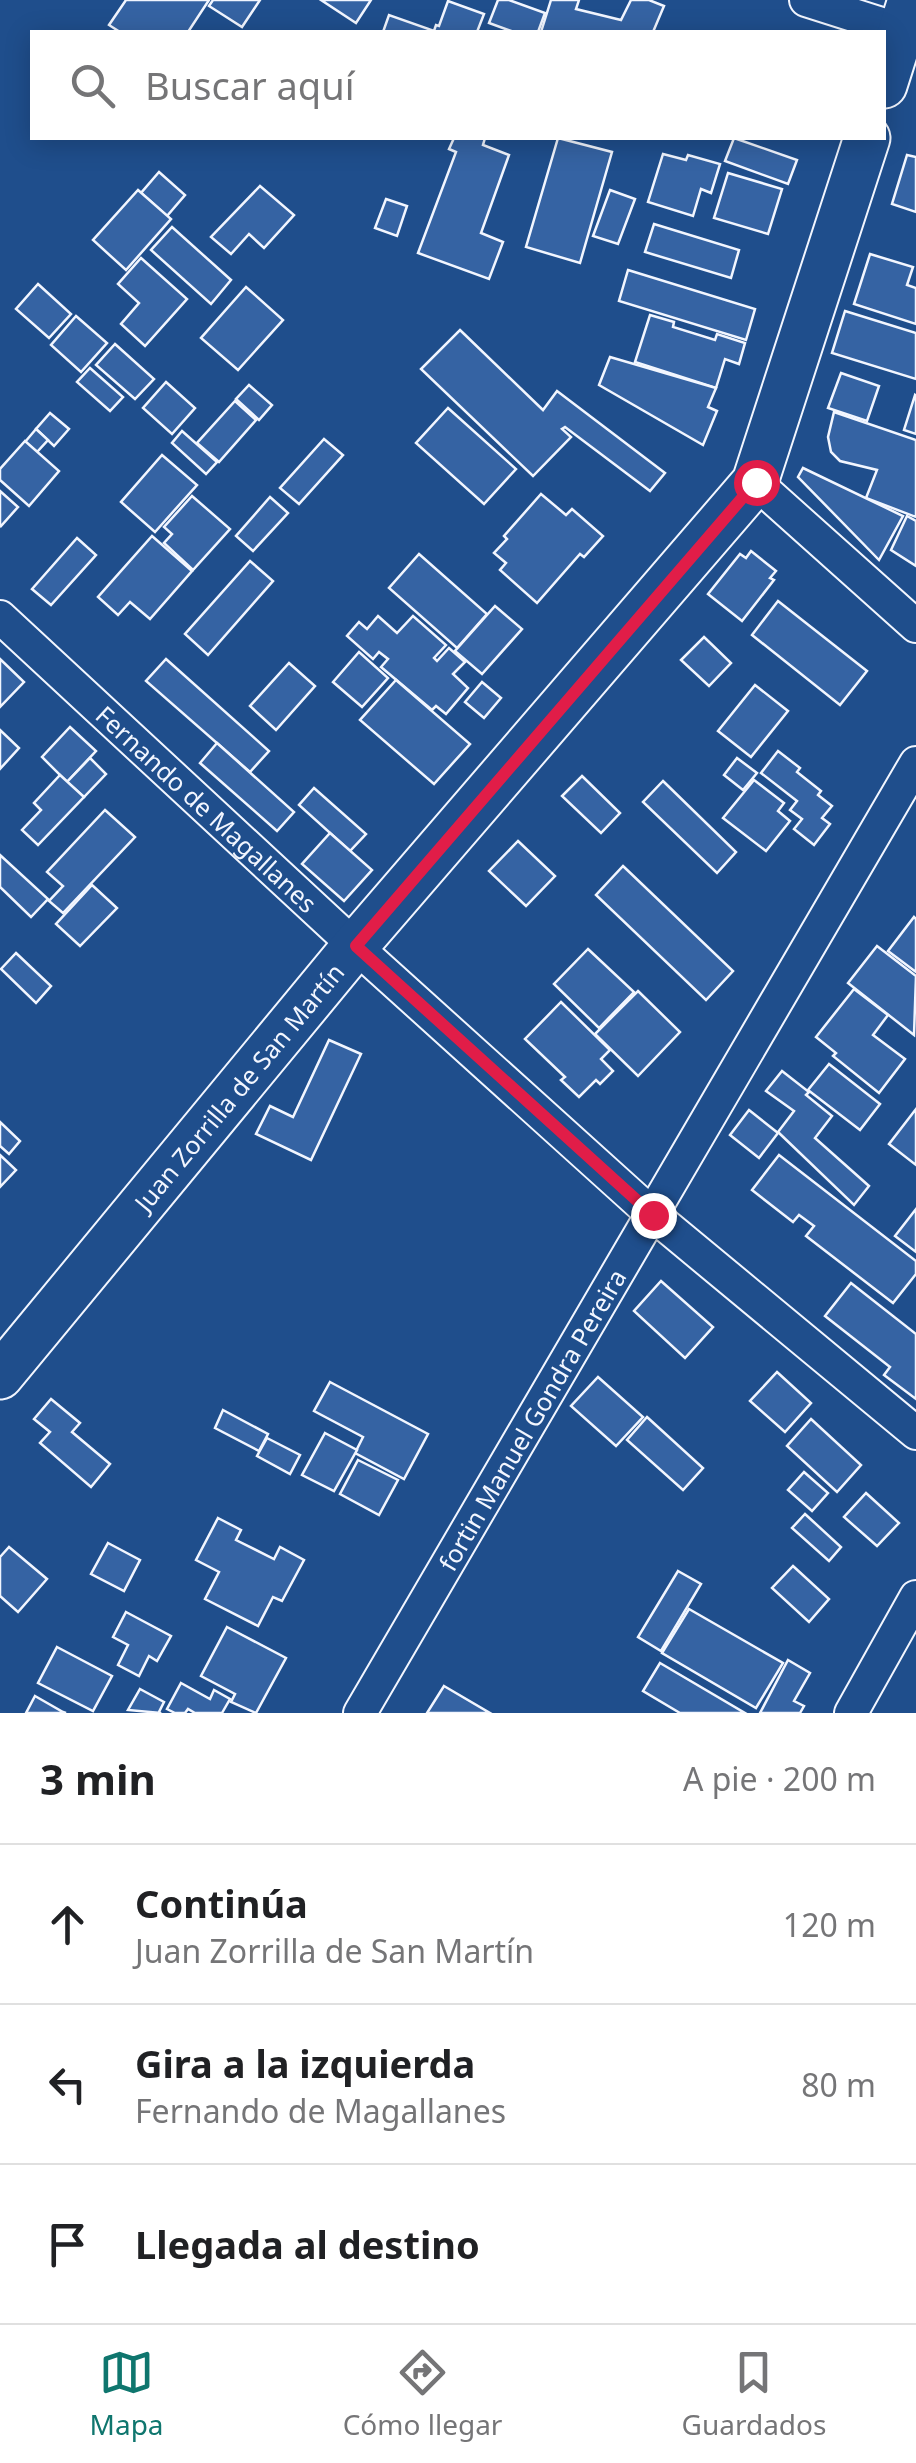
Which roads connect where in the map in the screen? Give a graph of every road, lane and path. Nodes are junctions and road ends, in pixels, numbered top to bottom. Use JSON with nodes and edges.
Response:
{"nodes":[{"id":1,"x":806,"y":0,"type":"edge"},
{"id":2,"x":910,"y":22,"type":"edge"},
{"id":3,"x":886,"y":81,"type":"edge"},
{"id":4,"x":866,"y":140,"type":"edge"},
{"id":5,"x":756,"y":482,"type":"junction"},
{"id":6,"x":0,"y":617,"type":"edge"},
{"id":7,"x":916,"y":626,"type":"edge"},
{"id":8,"x":916,"y":763,"type":"edge"},
{"id":9,"x":356,"y":946,"type":"junction"},
{"id":10,"x":653,"y":1215,"type":"junction"},
{"id":11,"x":0,"y":1376,"type":"edge"},
{"id":12,"x":916,"y":1433,"type":"edge"},
{"id":13,"x":916,"y":1597,"type":"edge"},
{"id":14,"x":360,"y":1713,"type":"edge"},
{"id":15,"x":851,"y":1713,"type":"edge"}],
"edges":[{"from":1,"to":2,"type":"street"},
{"from":2,"to":3,"type":"street"},
{"from":4,"to":5,"type":"street","name":"Juan Zorrilla de San Martín"},
{"from":5,"to":7,"type":"street"},
{"from":5,"to":9,"type":"street","name":"Juan Zorrilla de San Martín"},
{"from":6,"to":9,"type":"street","name":"Fernando de Magallanes"},
{"from":8,"to":10,"type":"street","name":"fortin Manuel Gondra Pereira"},
{"from":9,"to":10,"type":"street","name":"Fernando de Magallanes"},
{"from":9,"to":11,"type":"street","name":"Juan Zorrilla de San Martín"},
{"from":10,"to":12,"type":"street","name":"Fernando de Magallanes"},
{"from":10,"to":14,"type":"street","name":"fortin Manuel Gondra Pereira"},
{"from":13,"to":15,"type":"street"}]}
